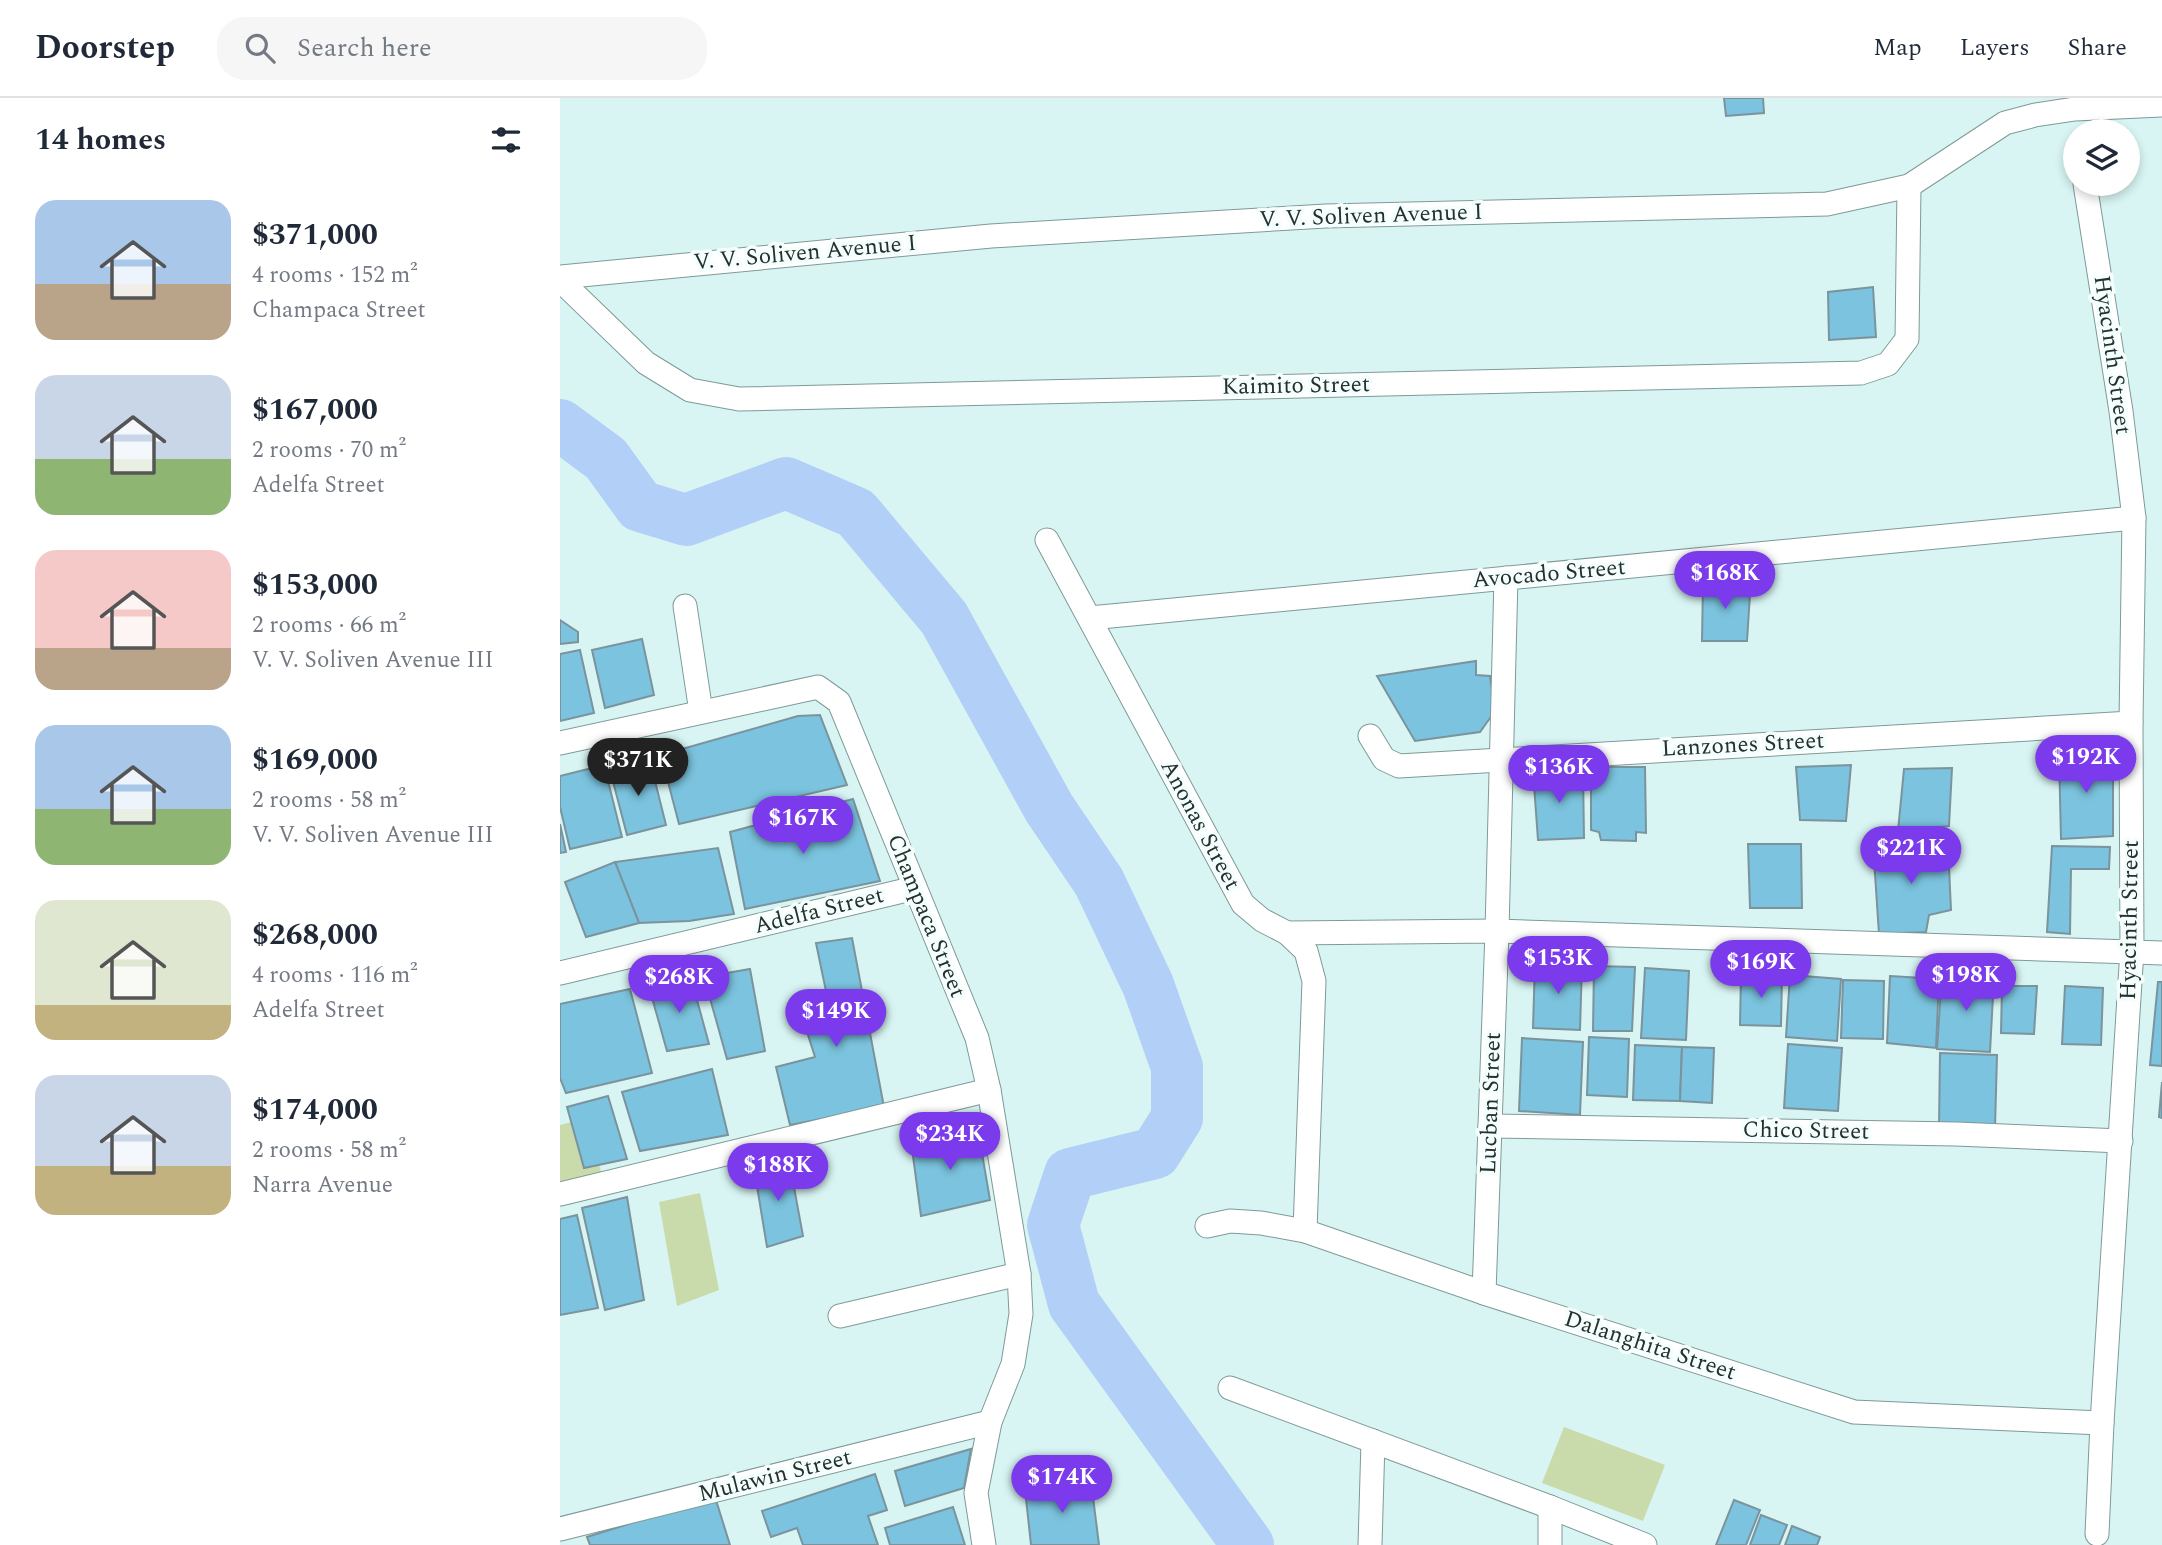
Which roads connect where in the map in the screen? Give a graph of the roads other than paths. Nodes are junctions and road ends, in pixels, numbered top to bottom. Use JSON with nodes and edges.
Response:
{"nodes":[{"id":1,"x":2162,"y":105,"type":"edge"},
{"id":2,"x":2075,"y":113,"type":"edge"},
{"id":3,"x":1909,"y":186,"type":"junction"},
{"id":4,"x":2087,"y":196,"type":"edge"},
{"id":5,"x":560,"y":279,"type":"edge"},
{"id":6,"x":2134,"y":518,"type":"junction"},
{"id":7,"x":1047,"y":540,"type":"dead end"},
{"id":8,"x":1506,"y":578,"type":"junction"},
{"id":9,"x":685,"y":606,"type":"dead end"},
{"id":10,"x":1090,"y":618,"type":"junction"},
{"id":11,"x":701,"y":712,"type":"junction"},
{"id":12,"x":2131,"y":723,"type":"junction"},
{"id":13,"x":1370,"y":736,"type":"dead end"},
{"id":14,"x":560,"y":743,"type":"edge"},
{"id":15,"x":1500,"y":760,"type":"junction"},
{"id":16,"x":915,"y":888,"type":"junction"},
{"id":17,"x":1497,"y":931,"type":"junction"},
{"id":18,"x":1287,"y":933,"type":"junction"},
{"id":19,"x":2132,"y":950,"type":"junction"},
{"id":20,"x":2162,"y":953,"type":"edge"},
{"id":21,"x":560,"y":973,"type":"edge"},
{"id":22,"x":989,"y":1090,"type":"junction"},
{"id":23,"x":1490,"y":1126,"type":"junction"},
{"id":24,"x":2121,"y":1141,"type":"junction"},
{"id":25,"x":560,"y":1194,"type":"edge"},
{"id":26,"x":1207,"y":1226,"type":"dead end"},
{"id":27,"x":1305,"y":1231,"type":"junction"},
{"id":28,"x":1018,"y":1274,"type":"junction"},
{"id":29,"x":1485,"y":1293,"type":"junction"},
{"id":30,"x":840,"y":1316,"type":"dead end"},
{"id":31,"x":1230,"y":1388,"type":"dead end"},
{"id":32,"x":990,"y":1422,"type":"junction"},
{"id":33,"x":2102,"y":1423,"type":"junction"},
{"id":34,"x":1373,"y":1441,"type":"junction"},
{"id":35,"x":1550,"y":1507,"type":"junction"},
{"id":36,"x":571,"y":1534,"type":"edge"},
{"id":37,"x":2097,"y":1534,"type":"dead end"},
{"id":38,"x":984,"y":1545,"type":"edge"},
{"id":39,"x":1370,"y":1545,"type":"edge"},
{"id":40,"x":1550,"y":1545,"type":"edge"},
{"id":41,"x":1645,"y":1545,"type":"edge"}],
"edges":[{"from":1,"to":2,"type":"street","name":"V. V. Soliven Avenue I"},
{"from":2,"to":3,"type":"street","name":"V. V. Soliven Avenue I"},
{"from":3,"to":5,"type":"street","name":"V. V. Soliven Avenue I"},
{"from":3,"to":5,"type":"street","name":"Kaimito Street"},
{"from":4,"to":6,"type":"street","name":"Hyacinth Street"},
{"from":6,"to":8,"type":"street","name":"Avocado Street"},
{"from":6,"to":12,"type":"street","name":"Hyacinth Street"},
{"from":7,"to":10,"type":"street","name":"Anonas Street"},
{"from":8,"to":10,"type":"street","name":"Avocado Street"},
{"from":8,"to":15,"type":"street","name":"Lucban Street"},
{"from":9,"to":11,"type":"street"},
{"from":10,"to":18,"type":"street","name":"Anonas Street"},
{"from":11,"to":14,"type":"street","name":"Champaca Street"},
{"from":11,"to":16,"type":"street","name":"Champaca Street"},
{"from":12,"to":15,"type":"street","name":"Lanzones Street"},
{"from":12,"to":19,"type":"street","name":"Hyacinth Street"},
{"from":13,"to":15,"type":"street","name":"Lanzones Street"},
{"from":15,"to":17,"type":"street","name":"Lucban Street"},
{"from":16,"to":21,"type":"street","name":"Adelfa Street"},
{"from":16,"to":22,"type":"street","name":"Champaca Street"},
{"from":17,"to":18,"type":"street"},
{"from":17,"to":19,"type":"street"},
{"from":17,"to":23,"type":"street","name":"Lucban Street"},
{"from":18,"to":27,"type":"street","name":"Anonas Street"},
{"from":19,"to":20,"type":"street"},
{"from":19,"to":24,"type":"street","name":"Hyacinth Street"},
{"from":22,"to":25,"type":"street"},
{"from":22,"to":28,"type":"street","name":"Champaca Street"},
{"from":23,"to":24,"type":"street","name":"Chico Street"},
{"from":23,"to":29,"type":"street","name":"Lucban Street"},
{"from":24,"to":33,"type":"street","name":"Hyacinth Street"},
{"from":26,"to":27,"type":"street","name":"Dalanghita Street"},
{"from":27,"to":29,"type":"street","name":"Dalanghita Street"},
{"from":28,"to":30,"type":"street"},
{"from":28,"to":32,"type":"street","name":"Champaca Street"},
{"from":29,"to":33,"type":"street","name":"Dalanghita Street"},
{"from":31,"to":34,"type":"street"},
{"from":32,"to":36,"type":"street","name":"Mulawin Street"},
{"from":32,"to":38,"type":"street","name":"Champaca Street"},
{"from":33,"to":37,"type":"street","name":"Hyacinth Street"},
{"from":34,"to":35,"type":"street"},
{"from":34,"to":39,"type":"street"},
{"from":35,"to":40,"type":"street"},
{"from":35,"to":41,"type":"street"}]}
